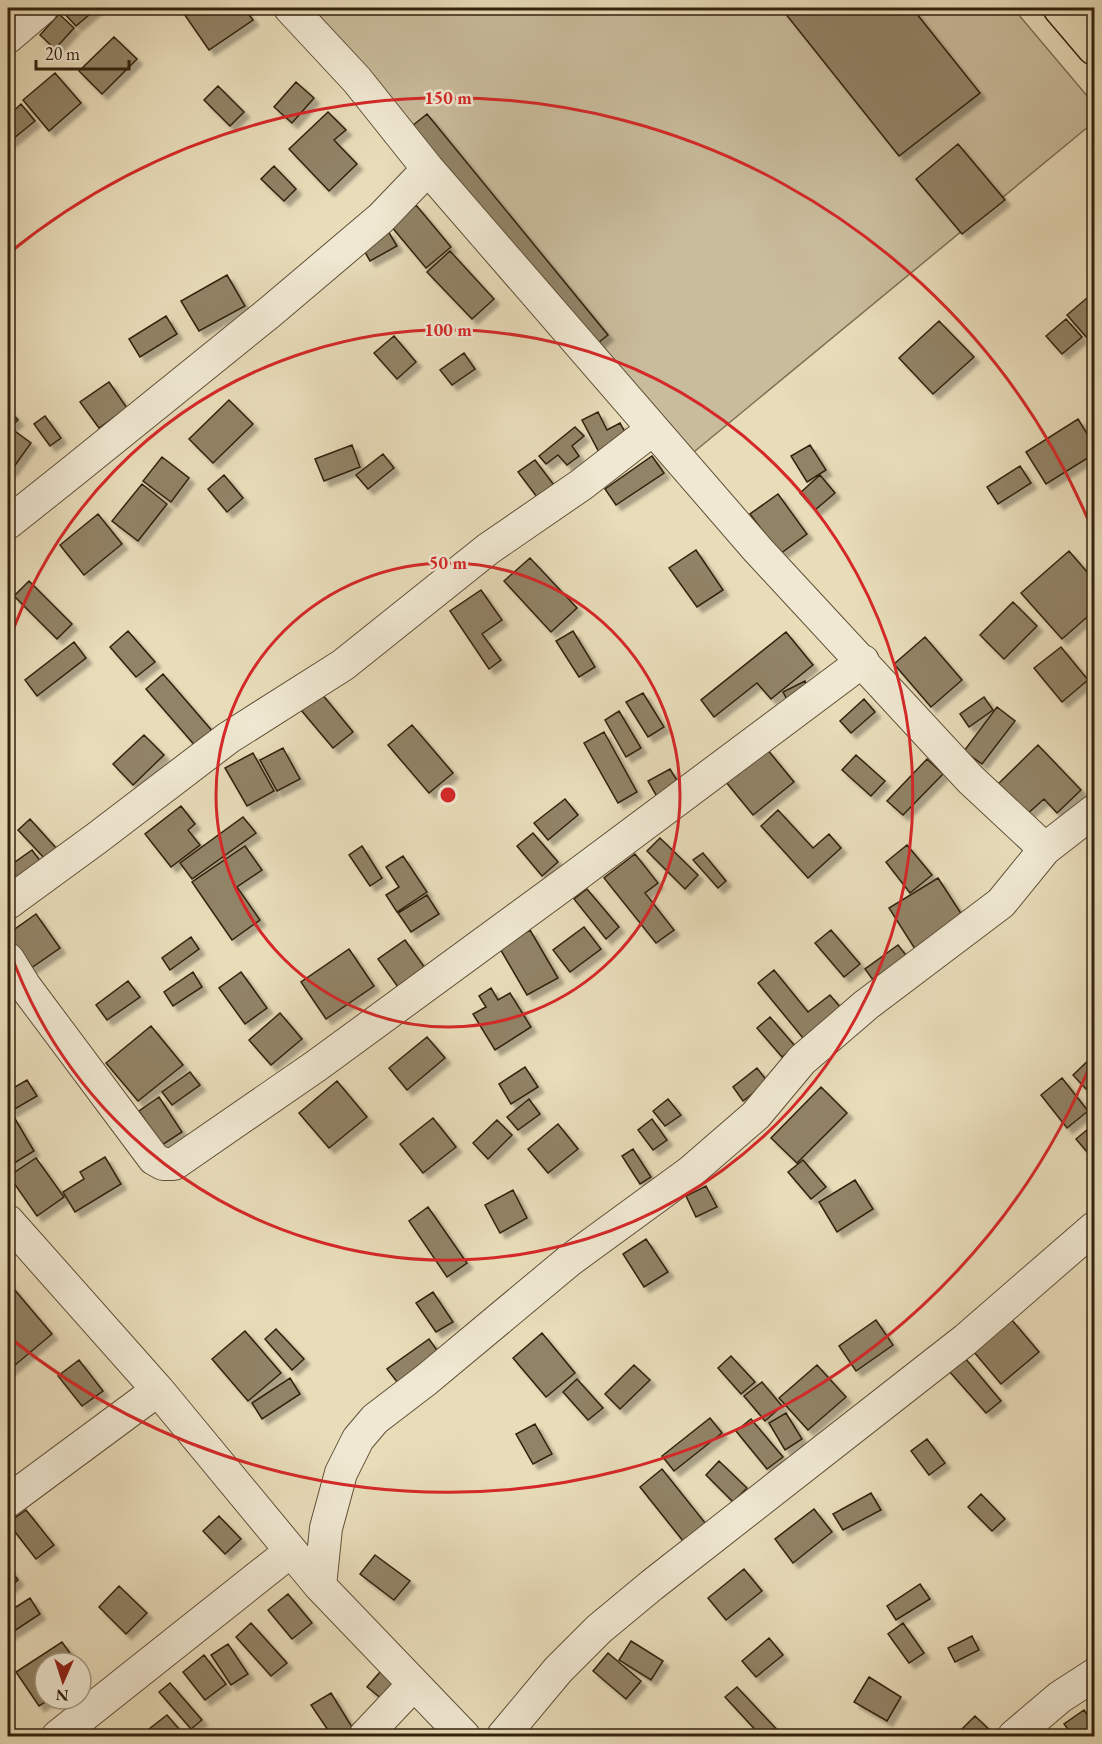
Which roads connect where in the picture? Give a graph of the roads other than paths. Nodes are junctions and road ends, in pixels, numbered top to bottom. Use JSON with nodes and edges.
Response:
{"nodes":[{"id":1,"x":42,"y":8,"type":"edge"},
{"id":2,"x":290,"y":8,"type":"edge"},
{"id":3,"x":1060,"y":8,"type":"edge"},
{"id":4,"x":8,"y":37,"type":"edge"},
{"id":5,"x":1095,"y":48,"type":"edge"},
{"id":6,"x":428,"y":170,"type":"junction"},
{"id":7,"x":652,"y":430,"type":"junction"},
{"id":8,"x":8,"y":523,"type":"edge"},
{"id":9,"x":862,"y":661,"type":"junction"},
{"id":10,"x":1092,"y":816,"type":"edge"},
{"id":11,"x":1045,"y":849,"type":"junction"},
{"id":12,"x":8,"y":903,"type":"edge"},
{"id":13,"x":8,"y":959,"type":"edge"},
{"id":14,"x":10,"y":1228,"type":"edge"},
{"id":15,"x":1095,"y":1228,"type":"edge"},
{"id":16,"x":158,"y":1390,"type":"junction"},
{"id":17,"x":8,"y":1501,"type":"edge"},
{"id":18,"x":291,"y":1551,"type":"junction"},
{"id":19,"x":320,"y":1586,"type":"junction"},
{"id":20,"x":1095,"y":1675,"type":"edge"},
{"id":21,"x":414,"y":1684,"type":"junction"},
{"id":22,"x":58,"y":1737,"type":"edge"},
{"id":23,"x":365,"y":1737,"type":"edge"},
{"id":24,"x":464,"y":1737,"type":"edge"},
{"id":25,"x":503,"y":1737,"type":"edge"},
{"id":26,"x":1014,"y":1737,"type":"edge"}],
"edges":[{"from":1,"to":4,"type":"street"},
{"from":2,"to":6,"type":"street"},
{"from":3,"to":5,"type":"main road"},
{"from":6,"to":7,"type":"street"},
{"from":6,"to":8,"type":"street"},
{"from":7,"to":9,"type":"street"},
{"from":7,"to":12,"type":"street"},
{"from":9,"to":11,"type":"street"},
{"from":9,"to":13,"type":"street"},
{"from":10,"to":11,"type":"street"},
{"from":11,"to":19,"type":"street"},
{"from":14,"to":16,"type":"street"},
{"from":15,"to":25,"type":"street"},
{"from":16,"to":17,"type":"street"},
{"from":16,"to":18,"type":"street"},
{"from":18,"to":19,"type":"street"},
{"from":18,"to":22,"type":"street"},
{"from":19,"to":21,"type":"street"},
{"from":20,"to":26,"type":"street"},
{"from":21,"to":23,"type":"street"},
{"from":21,"to":24,"type":"street"}]}
